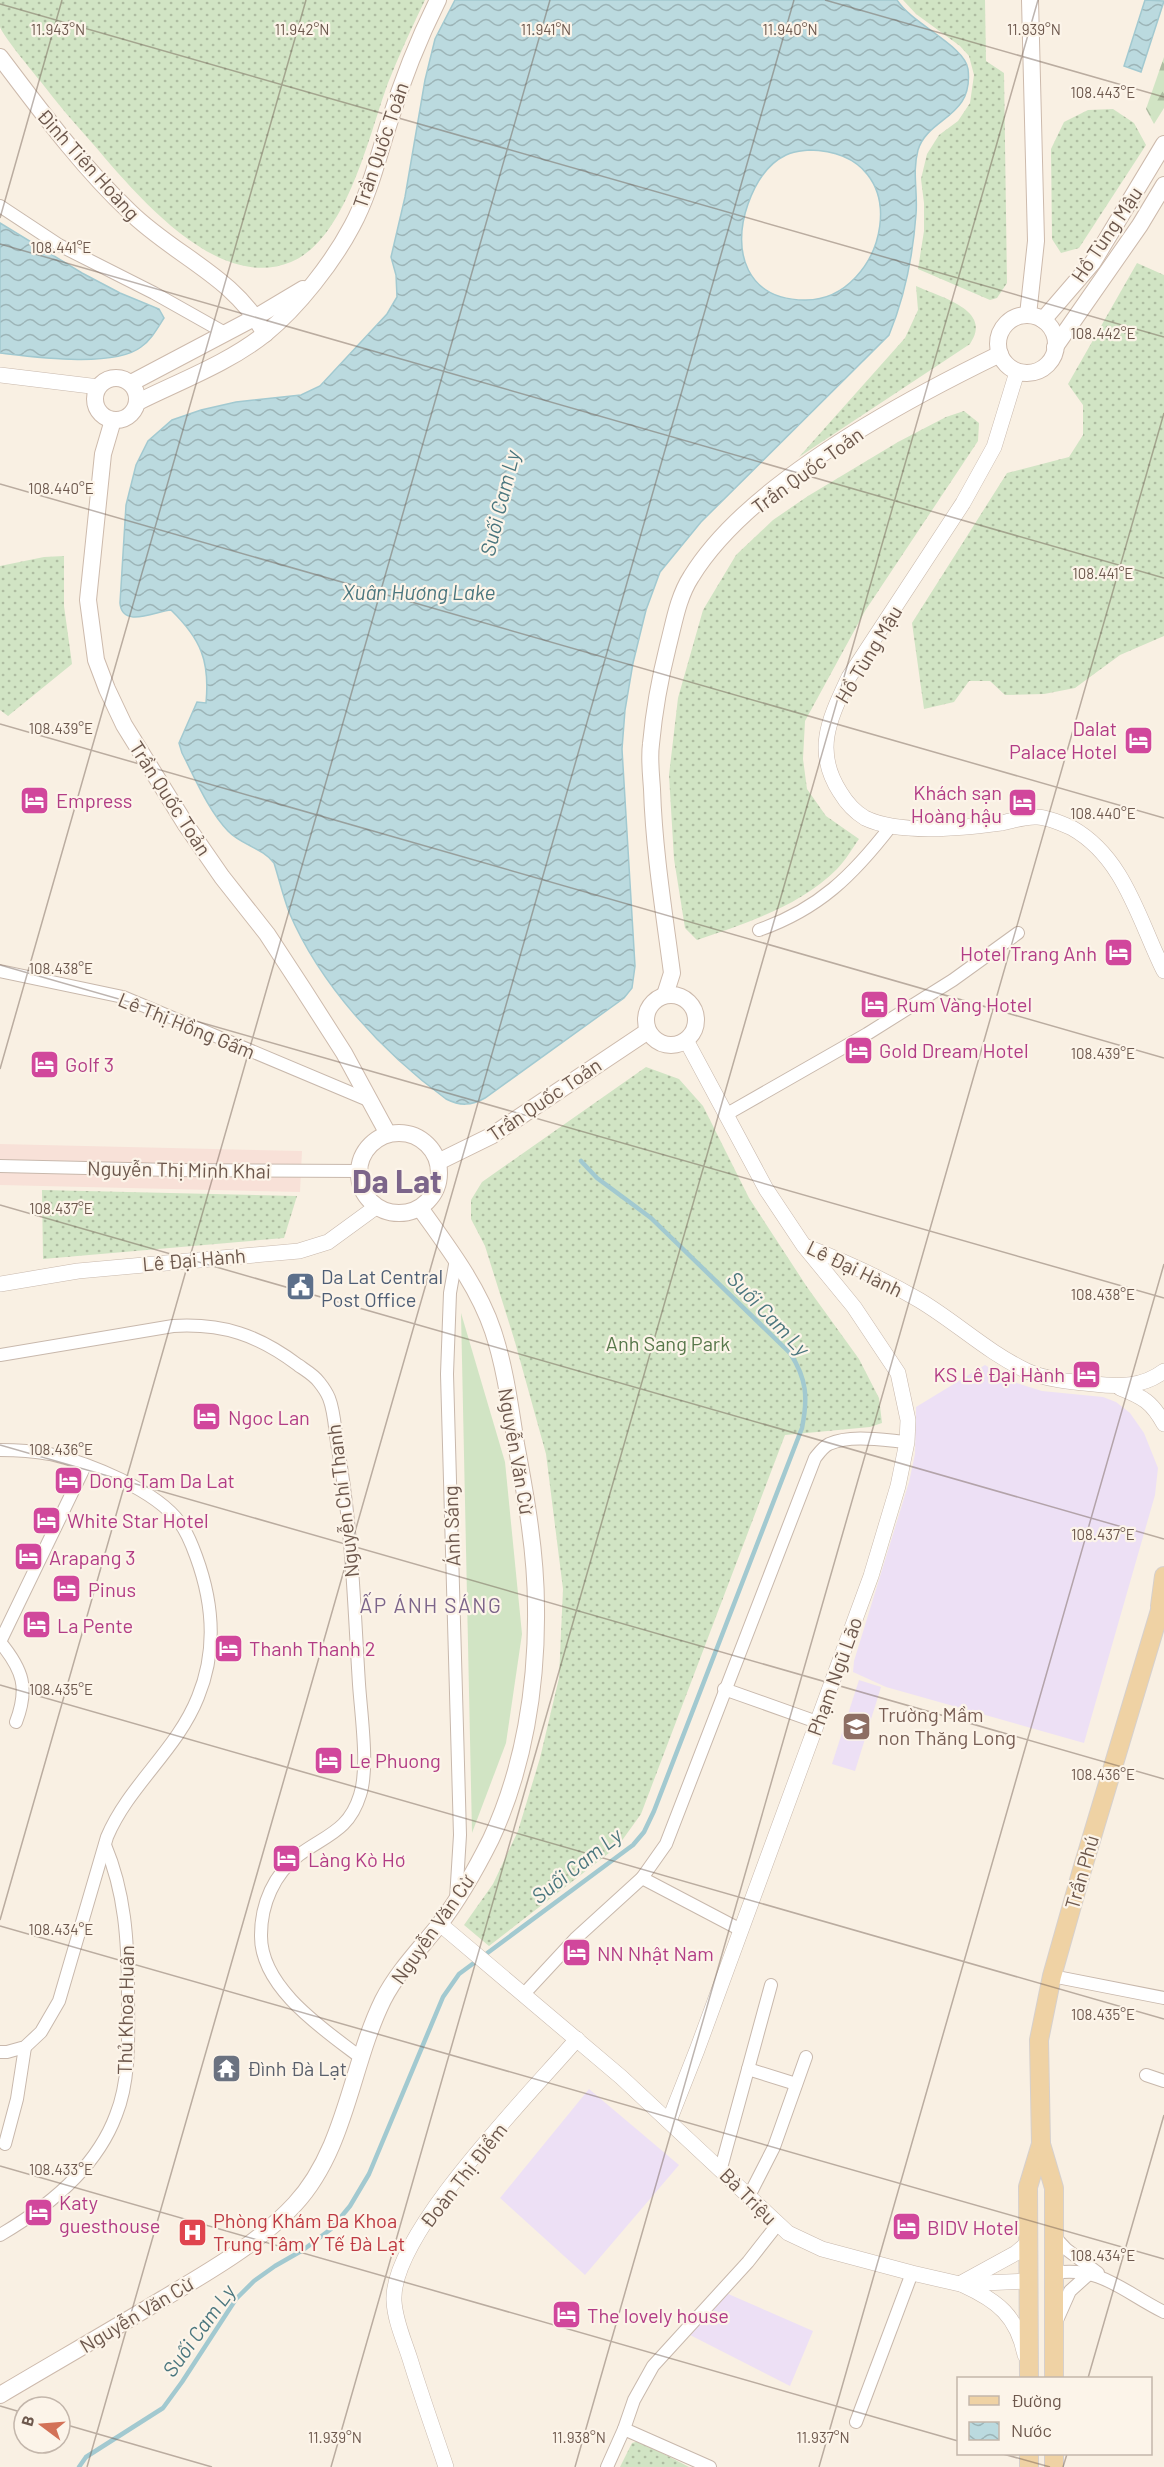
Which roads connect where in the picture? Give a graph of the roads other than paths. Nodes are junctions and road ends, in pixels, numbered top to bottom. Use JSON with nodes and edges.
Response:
{"nodes":[{"id":1,"x":438,"y":0,"type":"edge"},
{"id":2,"x":1030,"y":0,"type":"edge"},
{"id":3,"x":0,"y":57,"type":"edge"},
{"id":4,"x":1164,"y":144,"type":"edge"},
{"id":5,"x":1164,"y":184,"type":"edge"},
{"id":6,"x":0,"y":206,"type":"edge"},
{"id":7,"x":311,"y":284,"type":"junction"},
{"id":8,"x":256,"y":317,"type":"junction"},
{"id":9,"x":1035,"y":318,"type":"junction"},
{"id":10,"x":225,"y":333,"type":"junction"},
{"id":11,"x":265,"y":334,"type":"junction"},
{"id":12,"x":1055,"y":347,"type":"junction"},
{"id":13,"x":1000,"y":354,"type":"junction"},
{"id":14,"x":1017,"y":372,"type":"junction"},
{"id":15,"x":0,"y":375,"type":"edge"},
{"id":16,"x":131,"y":383,"type":"junction"},
{"id":17,"x":99,"y":387,"type":"junction"},
{"id":18,"x":138,"y":402,"type":"junction"},
{"id":19,"x":113,"y":420,"type":"junction"},
{"id":20,"x":891,"y":826,"type":"junction"},
{"id":21,"x":759,"y":930,"type":"dead end"},
{"id":22,"x":1018,"y":933,"type":"dead end"},
{"id":23,"x":0,"y":971,"type":"edge"},
{"id":24,"x":1164,"y":971,"type":"edge"},
{"id":25,"x":665,"y":995,"type":"junction"},
{"id":26,"x":648,"y":1031,"type":"junction"},
{"id":27,"x":686,"y":1040,"type":"junction"},
{"id":28,"x":368,"y":1100,"type":"junction"},
{"id":29,"x":727,"y":1114,"type":"junction"},
{"id":30,"x":388,"y":1134,"type":"junction"},
{"id":31,"x":438,"y":1162,"type":"junction"},
{"id":32,"x":0,"y":1166,"type":"edge"},
{"id":33,"x":359,"y":1171,"type":"junction"},
{"id":34,"x":376,"y":1206,"type":"junction"},
{"id":35,"x":420,"y":1208,"type":"junction"},
{"id":36,"x":804,"y":1246,"type":"junction"},
{"id":37,"x":456,"y":1259,"type":"junction"},
{"id":38,"x":0,"y":1284,"type":"edge"},
{"id":39,"x":0,"y":1355,"type":"edge"},
{"id":40,"x":1164,"y":1371,"type":"edge"},
{"id":41,"x":1117,"y":1387,"type":"junction"},
{"id":42,"x":1164,"y":1424,"type":"edge"},
{"id":43,"x":907,"y":1442,"type":"junction"},
{"id":44,"x":0,"y":1450,"type":"edge"},
{"id":45,"x":85,"y":1466,"type":"junction"},
{"id":46,"x":1164,"y":1576,"type":"edge"},
{"id":47,"x":1162,"y":1602,"type":"edge"},
{"id":48,"x":0,"y":1642,"type":"edge"},
{"id":49,"x":724,"y":1689,"type":"junction"},
{"id":50,"x":16,"y":1722,"type":"dead end"},
{"id":51,"x":817,"y":1722,"type":"junction"},
{"id":52,"x":105,"y":1845,"type":"junction"},
{"id":53,"x":642,"y":1878,"type":"junction"},
{"id":54,"x":456,"y":1901,"type":"junction"},
{"id":55,"x":440,"y":1924,"type":"junction"},
{"id":56,"x":741,"y":1930,"type":"junction"},
{"id":57,"x":1052,"y":1976,"type":"junction"},
{"id":58,"x":771,"y":1985,"type":"dead end"},
{"id":59,"x":523,"y":1995,"type":"junction"},
{"id":60,"x":1164,"y":1998,"type":"edge"},
{"id":61,"x":577,"y":2040,"type":"junction"},
{"id":62,"x":25,"y":2047,"type":"junction"},
{"id":63,"x":0,"y":2052,"type":"edge"},
{"id":64,"x":360,"y":2057,"type":"junction"},
{"id":65,"x":806,"y":2057,"type":"dead end"},
{"id":66,"x":747,"y":2069,"type":"junction"},
{"id":67,"x":1146,"y":2075,"type":"dead end"},
{"id":68,"x":1164,"y":2081,"type":"edge"},
{"id":69,"x":796,"y":2084,"type":"junction"},
{"id":70,"x":669,"y":2121,"type":"junction"},
{"id":71,"x":5,"y":2144,"type":"dead end"},
{"id":72,"x":1041,"y":2144,"type":"junction"},
{"id":73,"x":721,"y":2168,"type":"junction"},
{"id":74,"x":749,"y":2196,"type":"junction"},
{"id":75,"x":777,"y":2225,"type":"junction"},
{"id":76,"x":0,"y":2235,"type":"edge"},
{"id":77,"x":1053,"y":2235,"type":"junction"},
{"id":78,"x":1029,"y":2242,"type":"junction"},
{"id":79,"x":1090,"y":2273,"type":"junction"},
{"id":80,"x":912,"y":2274,"type":"junction"},
{"id":81,"x":1054,"y":2274,"type":"junction"},
{"id":82,"x":1106,"y":2279,"type":"junction"},
{"id":83,"x":1029,"y":2281,"type":"junction"},
{"id":84,"x":960,"y":2284,"type":"junction"},
{"id":85,"x":1164,"y":2312,"type":"edge"},
{"id":86,"x":1054,"y":2334,"type":"junction"},
{"id":87,"x":1029,"y":2375,"type":"edge"},
{"id":88,"x":1054,"y":2377,"type":"edge"},
{"id":89,"x":0,"y":2395,"type":"edge"},
{"id":90,"x":856,"y":2422,"type":"dead end"},
{"id":91,"x":624,"y":2429,"type":"junction"},
{"id":92,"x":446,"y":2467,"type":"edge"},
{"id":93,"x":607,"y":2467,"type":"edge"},
{"id":94,"x":710,"y":2467,"type":"edge"}],
"edges":[{"from":1,"to":7,"type":"main road","name":"Trần Quốc Toản"},
{"from":2,"to":9,"type":"main road"},
{"from":3,"to":8,"type":"main road","name":"Đinh Tiên Hoàng"},
{"from":4,"to":9,"type":"main road","name":"Hồ Tùng Mậu"},
{"from":5,"to":12,"type":"main road","name":"Hồ Tùng Mậu"},
{"from":6,"to":10,"type":"street"},
{"from":7,"to":8,"type":"main road","name":"Trần Quốc Toản"},
{"from":7,"to":11,"type":"main road","name":"Trần Quốc Toản"},
{"from":8,"to":10,"type":"main road","name":"Trần Quốc Toản"},
{"from":8,"to":11,"type":"main road","name":"Đinh Tiên Hoàng"},
{"from":9,"to":12,"type":"main road"},
{"from":9,"to":13,"type":"main road"},
{"from":10,"to":16,"type":"main road","name":"Trần Quốc Toản"},
{"from":11,"to":18,"type":"main road","name":"Trần Quốc Toản"},
{"from":12,"to":14,"type":"main road"},
{"from":13,"to":14,"type":"main road"},
{"from":13,"to":25,"type":"main road","name":"Trần Quốc Toản"},
{"from":14,"to":20,"type":"street","name":"Hồ Tùng Mậu"},
{"from":15,"to":17,"type":"street"},
{"from":16,"to":17,"type":"main road"},
{"from":16,"to":18,"type":"main road"},
{"from":17,"to":19,"type":"main road"},
{"from":18,"to":19,"type":"main road"},
{"from":19,"to":28,"type":"main road","name":"Trần Quốc Toản"},
{"from":20,"to":21,"type":"street"},
{"from":20,"to":24,"type":"street","name":"Hồ Tùng Mậu"},
{"from":22,"to":29,"type":"street"},
{"from":23,"to":28,"type":"street","name":"Lê Thị Hồng Gấm"},
{"from":25,"to":26,"type":"main road"},
{"from":25,"to":27,"type":"main road"},
{"from":26,"to":27,"type":"main road"},
{"from":26,"to":31,"type":"main road","name":"Trần Quốc Toản"},
{"from":27,"to":29,"type":"street","name":"Lê Đại Hành"},
{"from":28,"to":30,"type":"main road","name":"Trần Quốc Toản"},
{"from":29,"to":36,"type":"street","name":"Lê Đại Hành"},
{"from":30,"to":31,"type":"main road"},
{"from":30,"to":33,"type":"main road"},
{"from":31,"to":35,"type":"main road"},
{"from":32,"to":33,"type":"street","name":"Nguyễn Thị Minh Khai"},
{"from":33,"to":34,"type":"main road"},
{"from":34,"to":35,"type":"main road"},
{"from":34,"to":38,"type":"street","name":"Lê Đại Hành"},
{"from":35,"to":37,"type":"main road","name":"Nguyễn Văn Cừ"},
{"from":36,"to":41,"type":"street","name":"Lê Đại Hành"},
{"from":36,"to":43,"type":"street","name":"Phạm Ngũ Lão"},
{"from":37,"to":54,"type":"street","name":"Ánh Sáng"},
{"from":37,"to":54,"type":"main road","name":"Nguyễn Văn Cừ"},
{"from":39,"to":64,"type":"street","name":"Nguyễn Chí Thanh"},
{"from":40,"to":41,"type":"street","name":"Lê Đại Hành"},
{"from":41,"to":42,"type":"street","name":"Lê Đại Hành"},
{"from":43,"to":49,"type":"street"},
{"from":43,"to":51,"type":"street","name":"Phạm Ngũ Lão"},
{"from":44,"to":45,"type":"street"},
{"from":45,"to":48,"type":"street"},
{"from":45,"to":52,"type":"street"},
{"from":46,"to":47,"type":"main road","name":"Trần Phú"},
{"from":47,"to":57,"type":"main road","name":"Trần Phú"},
{"from":48,"to":50,"type":"street"},
{"from":49,"to":51,"type":"street"},
{"from":49,"to":53,"type":"street"},
{"from":51,"to":56,"type":"street","name":"Phạm Ngũ Lão"},
{"from":52,"to":62,"type":"street"},
{"from":52,"to":76,"type":"street","name":"Thủ Khoa Huân"},
{"from":53,"to":56,"type":"street"},
{"from":53,"to":59,"type":"street"},
{"from":54,"to":55,"type":"main road","name":"Nguyễn Văn Cừ"},
{"from":55,"to":59,"type":"street","name":"Bà Triệu"},
{"from":55,"to":64,"type":"main road","name":"Nguyễn Văn Cừ"},
{"from":56,"to":70,"type":"street","name":"Phạm Ngũ Lão"},
{"from":57,"to":60,"type":"street"},
{"from":57,"to":72,"type":"main road","name":"Trần Phú"},
{"from":58,"to":66,"type":"street"},
{"from":59,"to":61,"type":"street","name":"Bà Triệu"},
{"from":61,"to":70,"type":"street","name":"Bà Triệu"},
{"from":61,"to":92,"type":"street","name":"Đoàn Thị Điểm"},
{"from":62,"to":63,"type":"street"},
{"from":62,"to":71,"type":"street"},
{"from":64,"to":89,"type":"main road","name":"Nguyễn Văn Cừ"},
{"from":65,"to":69,"type":"street"},
{"from":66,"to":69,"type":"street"},
{"from":66,"to":73,"type":"street"},
{"from":67,"to":68,"type":"street"},
{"from":69,"to":74,"type":"street"},
{"from":70,"to":73,"type":"street","name":"Bà Triệu"},
{"from":72,"to":77,"type":"main road","name":"Trần Phú"},
{"from":72,"to":78,"type":"main road","name":"Trần Phú"},
{"from":73,"to":74,"type":"street","name":"Bà Triệu"},
{"from":74,"to":75,"type":"street","name":"Bà Triệu"},
{"from":75,"to":80,"type":"street","name":"Bà Triệu"},
{"from":75,"to":91,"type":"street"},
{"from":77,"to":81,"type":"main road","name":"Trần Phú"},
{"from":77,"to":82,"type":"street"},
{"from":78,"to":83,"type":"main road","name":"Trần Phú"},
{"from":78,"to":84,"type":"street"},
{"from":79,"to":81,"type":"street"},
{"from":79,"to":82,"type":"street"},
{"from":79,"to":86,"type":"street"},
{"from":80,"to":84,"type":"street","name":"Bà Triệu"},
{"from":80,"to":90,"type":"street"},
{"from":81,"to":83,"type":"main road"},
{"from":81,"to":86,"type":"main road","name":"Trần Phú"},
{"from":82,"to":85,"type":"street"},
{"from":83,"to":84,"type":"street","name":"Bà Triệu"},
{"from":83,"to":87,"type":"main road","name":"Trần Phú"},
{"from":84,"to":87,"type":"street"},
{"from":86,"to":88,"type":"main road","name":"Trần Phú"},
{"from":91,"to":93,"type":"street"},
{"from":91,"to":94,"type":"street"}]}
